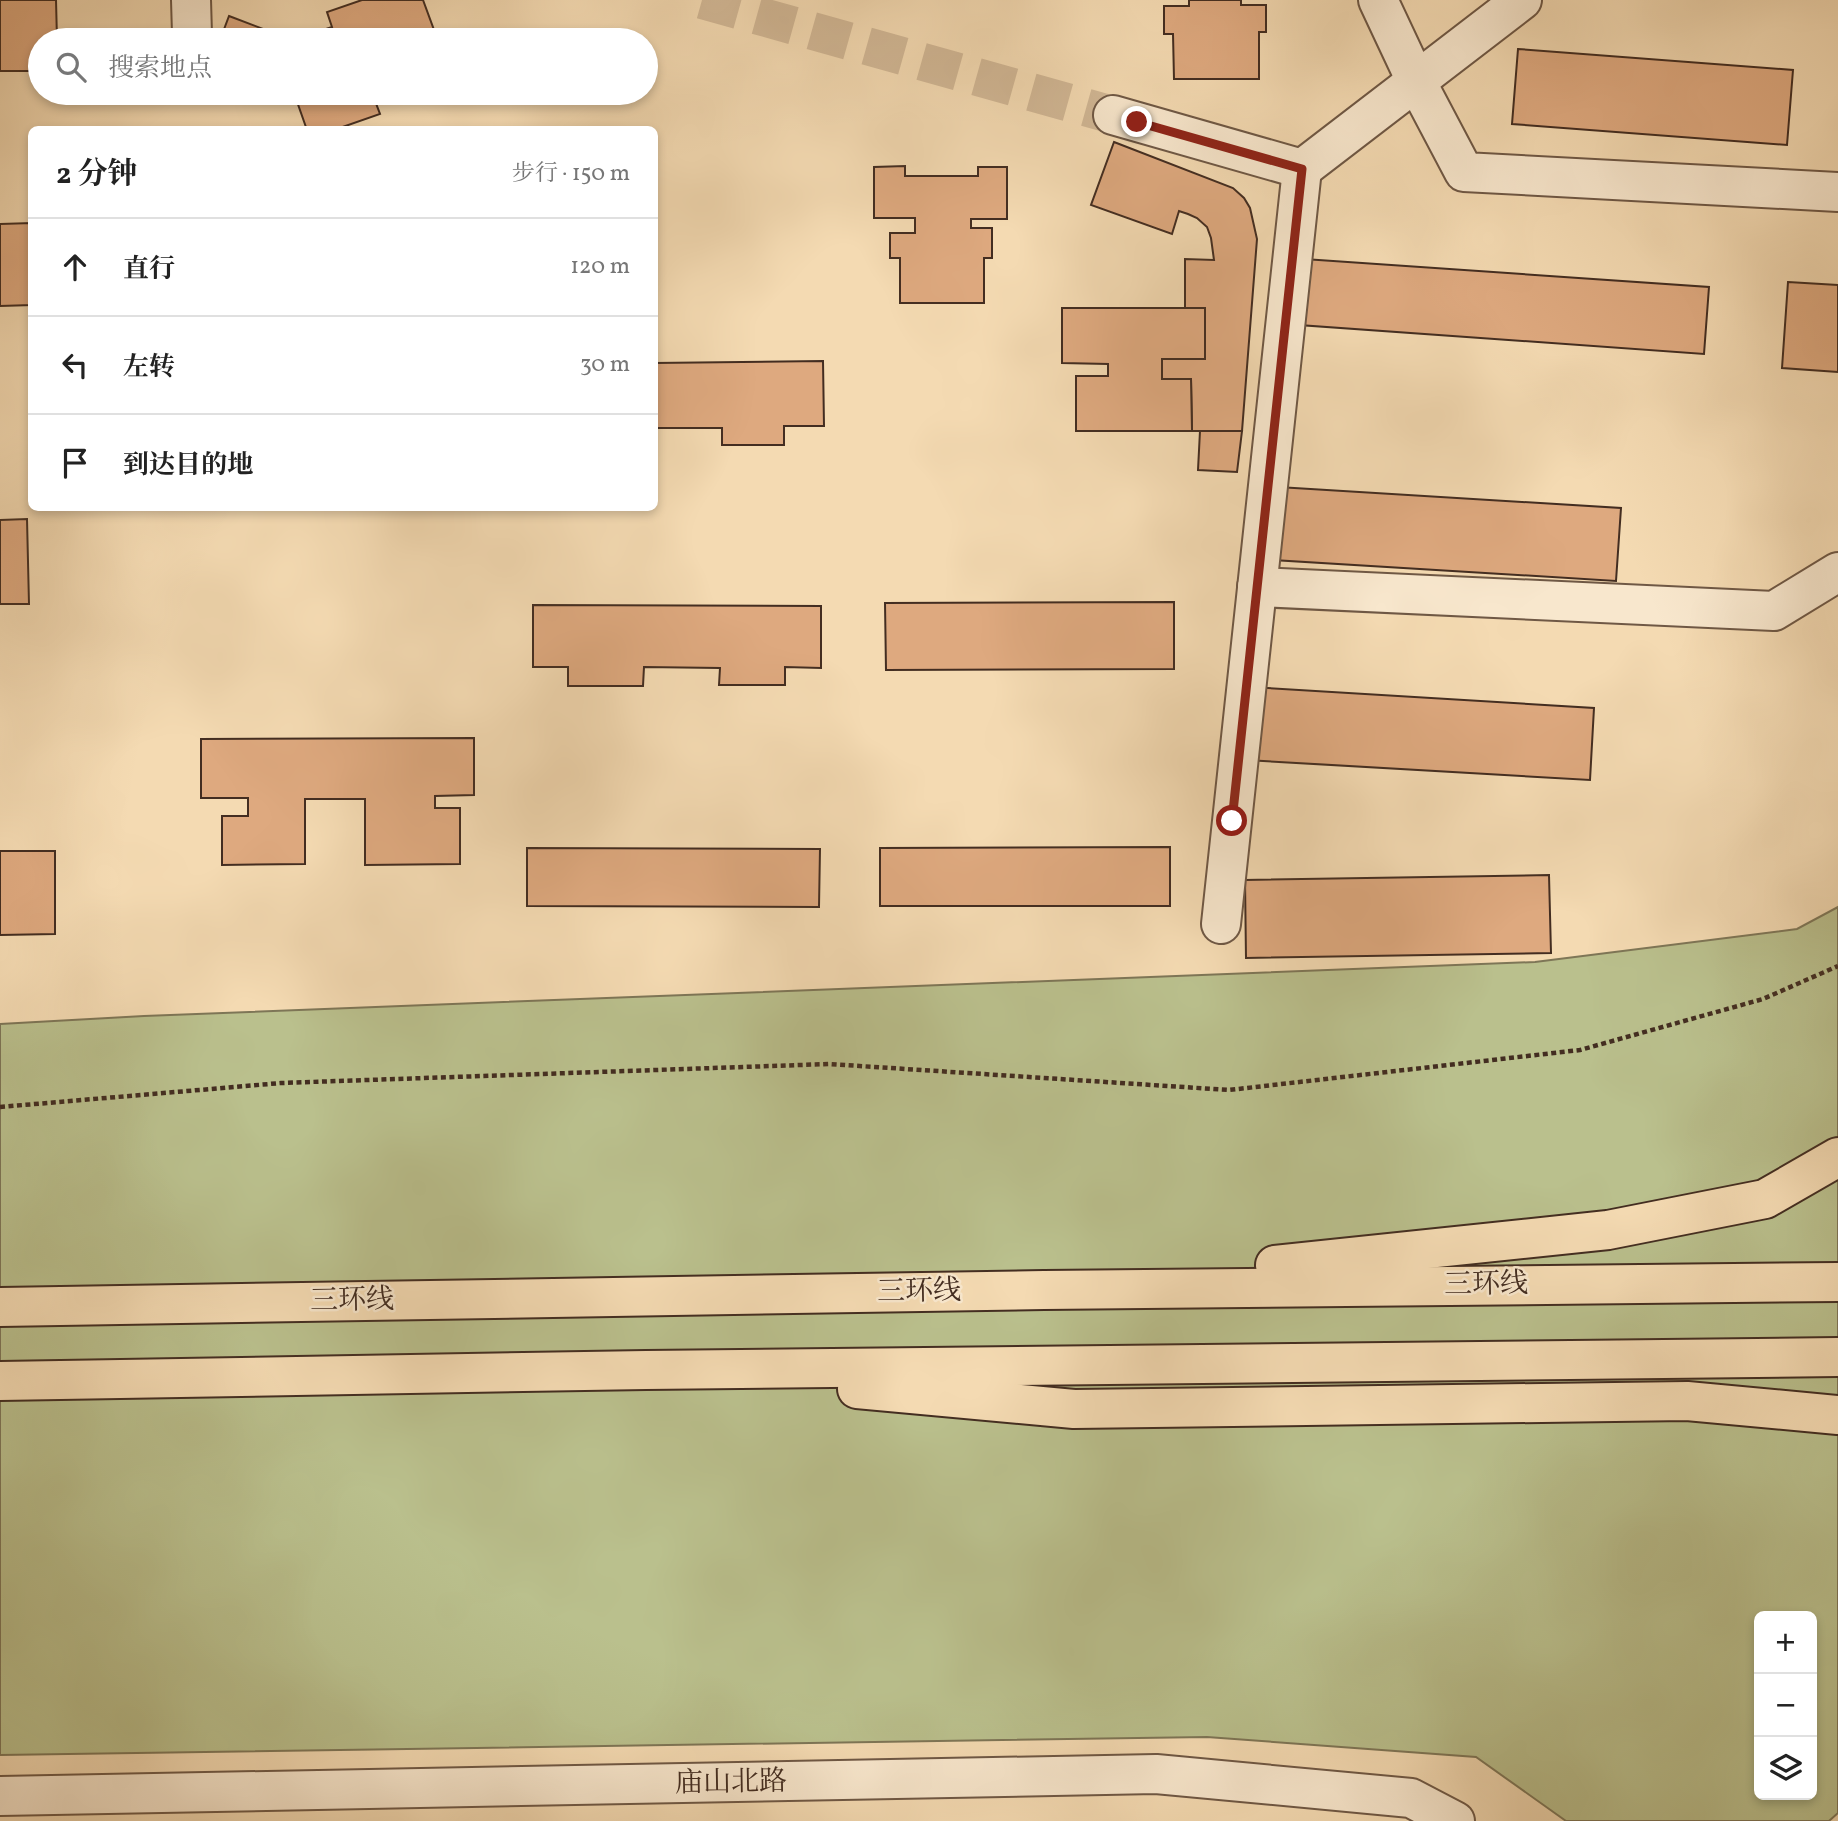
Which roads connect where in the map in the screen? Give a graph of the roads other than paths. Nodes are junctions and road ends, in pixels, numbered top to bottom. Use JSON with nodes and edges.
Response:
{"nodes":[{"id":1,"x":1378,"y":0,"type":"edge"},
{"id":2,"x":1522,"y":0,"type":"edge"},
{"id":3,"x":1416,"y":81,"type":"junction"},
{"id":4,"x":1114,"y":115,"type":"tunnel mouth"},
{"id":5,"x":1302,"y":169,"type":"junction"},
{"id":6,"x":1838,"y":192,"type":"edge"},
{"id":7,"x":1838,"y":573,"type":"edge"},
{"id":8,"x":1257,"y":587,"type":"junction"},
{"id":9,"x":1221,"y":924,"type":"dead end"},
{"id":10,"x":1838,"y":1157,"type":"edge"},
{"id":11,"x":1838,"y":1282,"type":"edge"},
{"id":12,"x":1044,"y":1290,"type":"junction"},
{"id":13,"x":0,"y":1307,"type":"edge"},
{"id":14,"x":1838,"y":1357,"type":"edge"},
{"id":15,"x":646,"y":1370,"type":"junction"},
{"id":16,"x":0,"y":1381,"type":"edge"},
{"id":17,"x":1838,"y":1398,"type":"edge"},
{"id":18,"x":1687,"y":1401,"type":"junction"},
{"id":19,"x":1838,"y":1415,"type":"edge"},
{"id":20,"x":0,"y":1796,"type":"edge"},
{"id":21,"x":1455,"y":1821,"type":"edge"}],
"edges":[{"from":1,"to":3,"type":"street"},
{"from":2,"to":3,"type":"street"},
{"from":3,"to":5,"type":"street"},
{"from":3,"to":6,"type":"street"},
{"from":4,"to":5,"type":"street"},
{"from":5,"to":8,"type":"street"},
{"from":7,"to":8,"type":"street"},
{"from":8,"to":9,"type":"street"},
{"from":10,"to":12,"type":"highway"},
{"from":11,"to":12,"type":"highway","name":"三环线"},
{"from":12,"to":13,"type":"highway","name":"三环线"},
{"from":14,"to":15,"type":"highway"},
{"from":15,"to":16,"type":"highway"},
{"from":15,"to":18,"type":"highway"},
{"from":17,"to":18,"type":"highway"},
{"from":18,"to":19,"type":"highway"},
{"from":20,"to":21,"type":"street","name":"庙山北路"}]}
